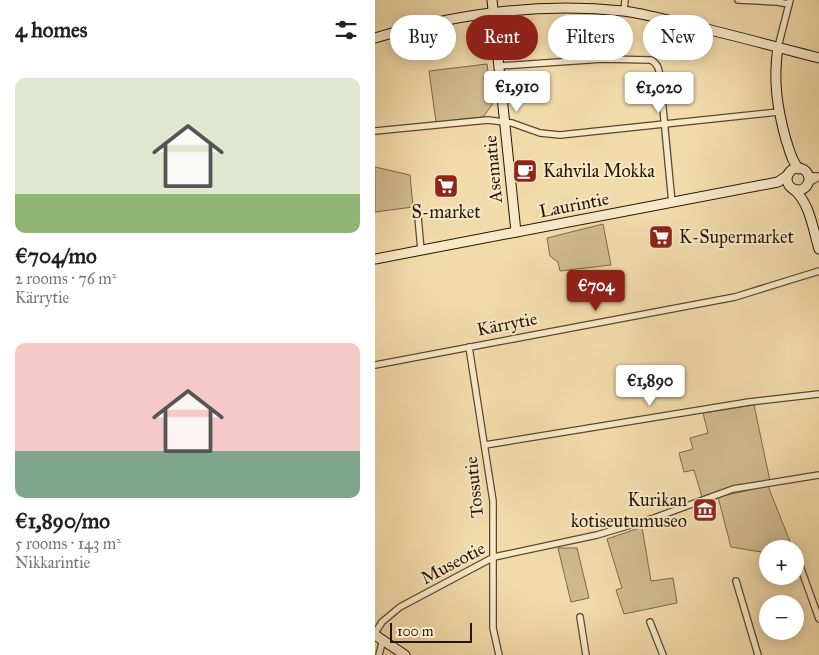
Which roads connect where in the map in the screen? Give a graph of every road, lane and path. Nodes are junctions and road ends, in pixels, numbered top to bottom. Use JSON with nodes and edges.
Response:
{"nodes":[{"id":1,"x":492,"y":0,"type":"edge"},
{"id":2,"x":625,"y":0,"type":"edge"},
{"id":3,"x":738,"y":0,"type":"edge"},
{"id":4,"x":789,"y":2,"type":"edge"},
{"id":5,"x":624,"y":11,"type":"junction"},
{"id":6,"x":493,"y":12,"type":"junction"},
{"id":7,"x":375,"y":38,"type":"edge"},
{"id":8,"x":778,"y":47,"type":"junction"},
{"id":9,"x":819,"y":58,"type":"edge"},
{"id":10,"x":499,"y":66,"type":"junction"},
{"id":11,"x":778,"y":112,"type":"junction"},
{"id":12,"x":505,"y":121,"type":"junction"},
{"id":13,"x":664,"y":124,"type":"junction"},
{"id":14,"x":375,"y":131,"type":"edge"},
{"id":15,"x":792,"y":159,"type":"junction"},
{"id":16,"x":803,"y":171,"type":"junction"},
{"id":17,"x":789,"y":174,"type":"junction"},
{"id":18,"x":819,"y":176,"type":"edge"},
{"id":19,"x":778,"y":182,"type":"junction"},
{"id":20,"x":807,"y":185,"type":"junction"},
{"id":21,"x":792,"y":187,"type":"junction"},
{"id":22,"x":803,"y":199,"type":"junction"},
{"id":23,"x":672,"y":203,"type":"junction"},
{"id":24,"x":417,"y":206,"type":"dead end"},
{"id":25,"x":516,"y":232,"type":"junction"},
{"id":26,"x":819,"y":249,"type":"edge"},
{"id":27,"x":421,"y":250,"type":"junction"},
{"id":28,"x":375,"y":259,"type":"edge"},
{"id":29,"x":819,"y":271,"type":"edge"},
{"id":30,"x":469,"y":346,"type":"junction"},
{"id":31,"x":375,"y":365,"type":"edge"},
{"id":32,"x":819,"y":394,"type":"edge"},
{"id":33,"x":485,"y":445,"type":"junction"},
{"id":34,"x":819,"y":475,"type":"edge"},
{"id":35,"x":494,"y":557,"type":"junction"},
{"id":36,"x":804,"y":577,"type":"edge"},
{"id":37,"x":736,"y":581,"type":"dead end"},
{"id":38,"x":580,"y":617,"type":"dead end"},
{"id":39,"x":819,"y":619,"type":"edge"},
{"id":40,"x":650,"y":622,"type":"dead end"},
{"id":41,"x":377,"y":636,"type":"edge"},
{"id":42,"x":379,"y":655,"type":"edge"},
{"id":43,"x":405,"y":655,"type":"edge"},
{"id":44,"x":499,"y":655,"type":"edge"},
{"id":45,"x":586,"y":655,"type":"edge"},
{"id":46,"x":663,"y":655,"type":"edge"},
{"id":47,"x":758,"y":655,"type":"edge"}],
"edges":[{"from":1,"to":6,"type":"street","name":"Asematie"},
{"from":2,"to":5,"type":"street"},
{"from":3,"to":4,"type":"street"},
{"from":4,"to":8,"type":"street"},
{"from":5,"to":6,"type":"street"},
{"from":5,"to":8,"type":"street"},
{"from":6,"to":7,"type":"street"},
{"from":6,"to":10,"type":"street","name":"Asematie"},
{"from":8,"to":9,"type":"street"},
{"from":8,"to":11,"type":"street"},
{"from":10,"to":12,"type":"street","name":"Asematie"},
{"from":10,"to":13,"type":"street"},
{"from":11,"to":13,"type":"street"},
{"from":11,"to":15,"type":"street"},
{"from":12,"to":13,"type":"street"},
{"from":12,"to":14,"type":"street"},
{"from":12,"to":25,"type":"street","name":"Asematie"},
{"from":13,"to":23,"type":"street"},
{"from":15,"to":16,"type":"street"},
{"from":15,"to":17,"type":"street"},
{"from":16,"to":17,"type":"street"},
{"from":16,"to":18,"type":"street"},
{"from":16,"to":20,"type":"street"},
{"from":17,"to":19,"type":"street","name":"Laurintie"},
{"from":17,"to":21,"type":"street"},
{"from":18,"to":20,"type":"street"},
{"from":19,"to":21,"type":"street","name":"Laurintie"},
{"from":19,"to":23,"type":"street","name":"Laurintie"},
{"from":20,"to":21,"type":"street"},
{"from":20,"to":22,"type":"street"},
{"from":21,"to":22,"type":"street"},
{"from":22,"to":26,"type":"street"},
{"from":23,"to":25,"type":"street","name":"Laurintie"},
{"from":24,"to":27,"type":"street"},
{"from":25,"to":27,"type":"street","name":"Laurintie"},
{"from":27,"to":28,"type":"street","name":"Laurintie"},
{"from":29,"to":30,"type":"street","name":"Kärrytie"},
{"from":30,"to":31,"type":"street","name":"Kärrytie"},
{"from":30,"to":33,"type":"street","name":"Tossutie"},
{"from":32,"to":33,"type":"street"},
{"from":33,"to":35,"type":"street","name":"Tossutie"},
{"from":34,"to":35,"type":"street","name":"Museotie"},
{"from":35,"to":41,"type":"street","name":"Museotie"},
{"from":35,"to":44,"type":"street","name":"Tossutie"},
{"from":36,"to":39,"type":"street"},
{"from":37,"to":47,"type":"street"},
{"from":38,"to":45,"type":"street"},
{"from":40,"to":46,"type":"street"},
{"from":41,"to":42,"type":"street"},
{"from":41,"to":43,"type":"street"}]}
